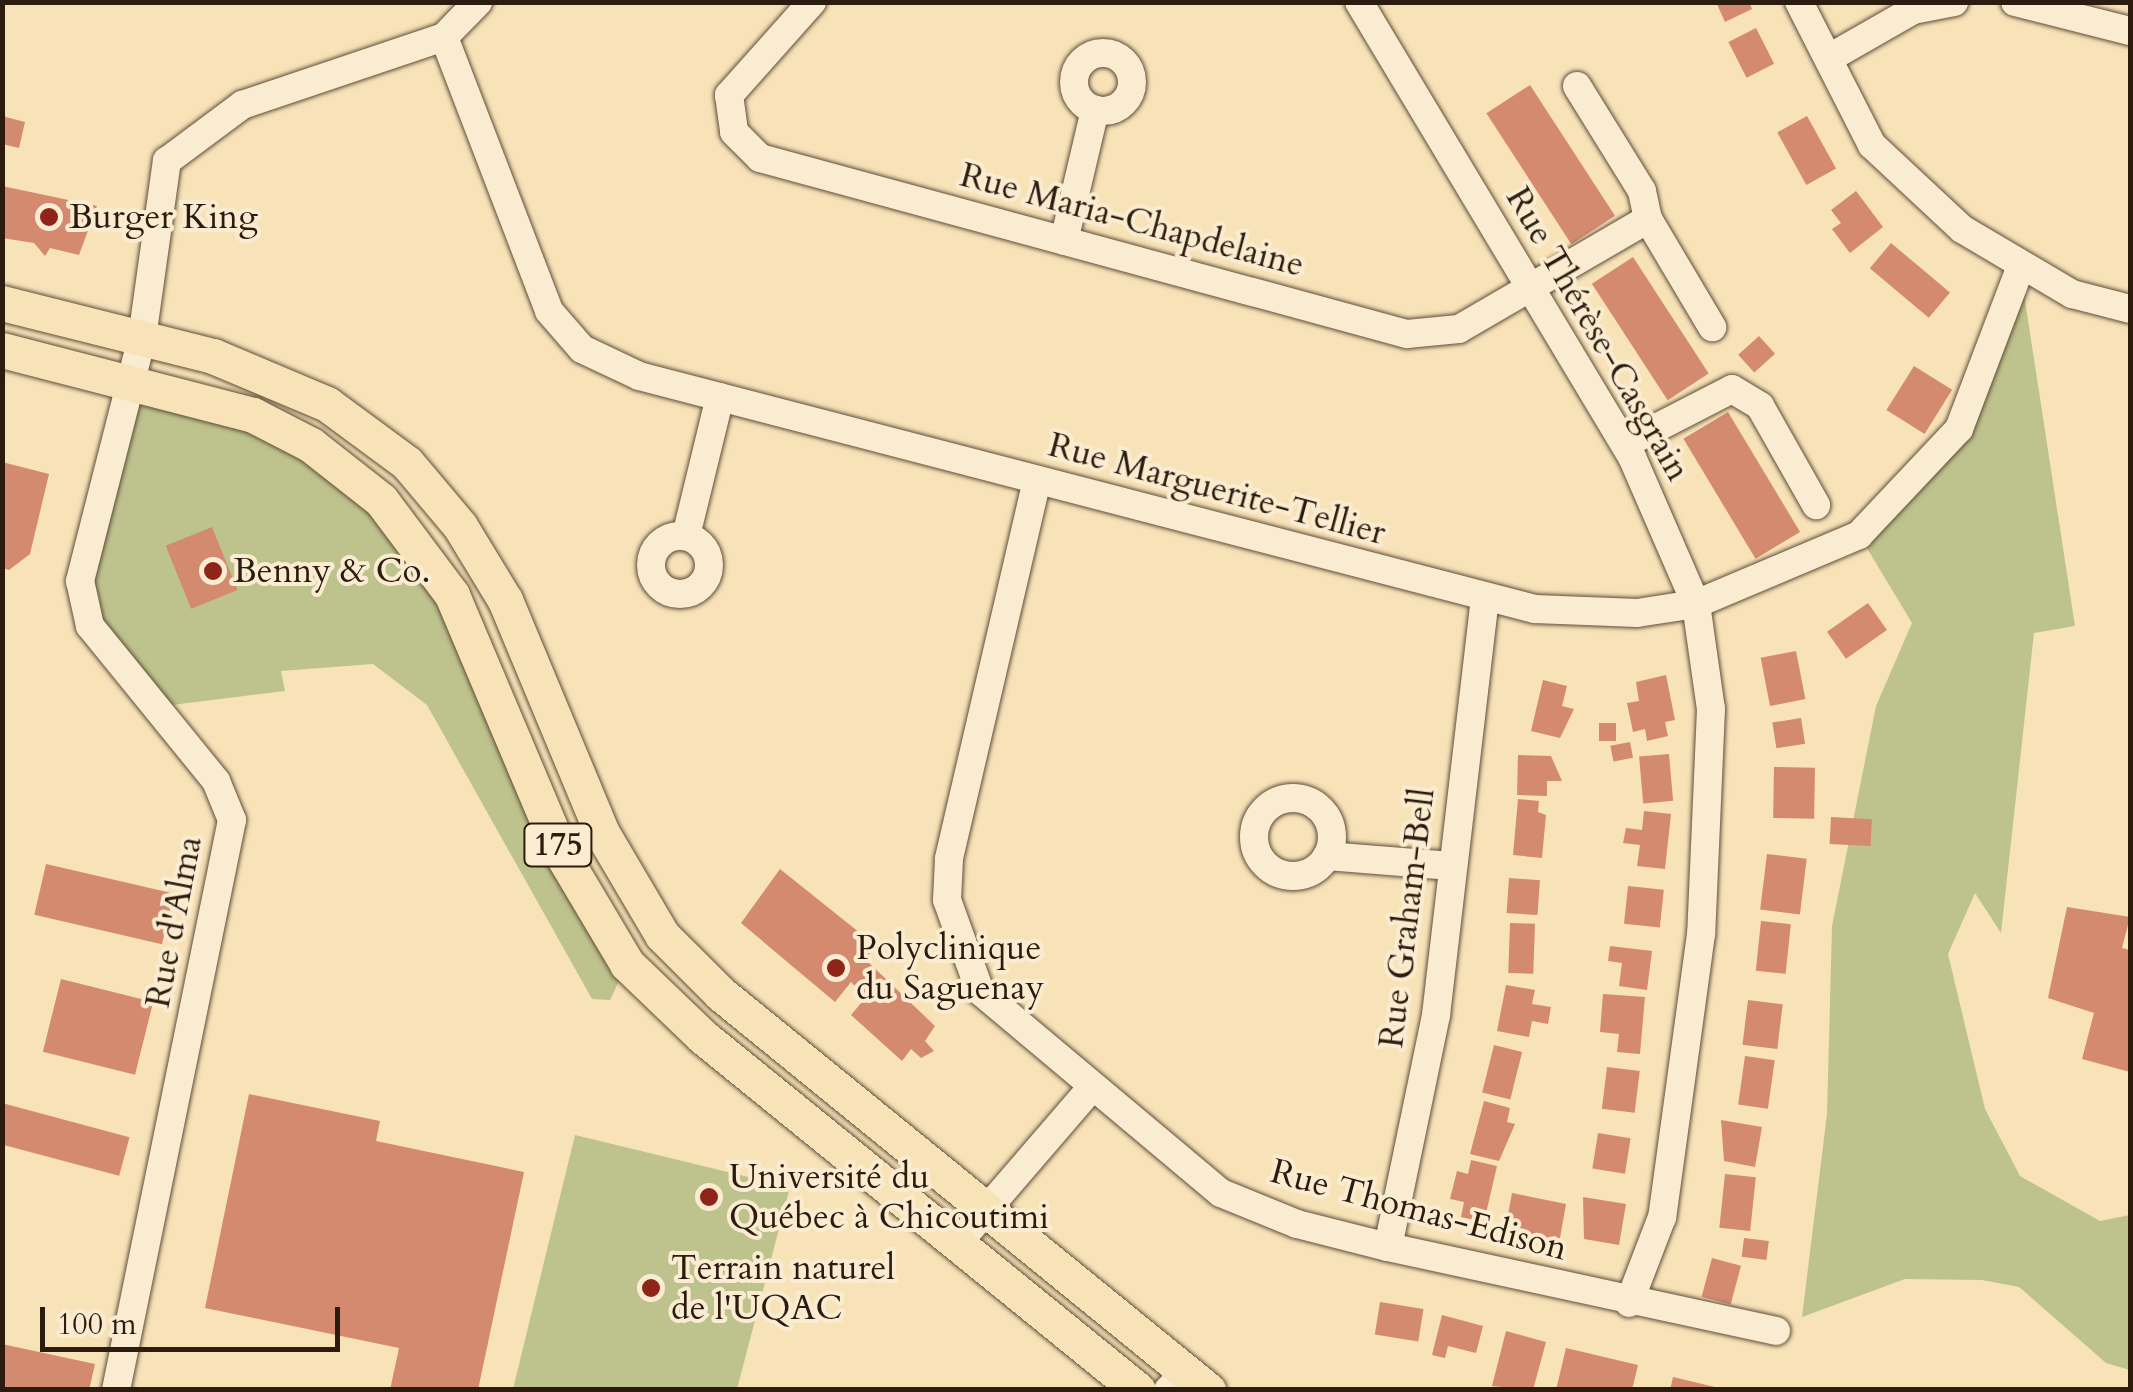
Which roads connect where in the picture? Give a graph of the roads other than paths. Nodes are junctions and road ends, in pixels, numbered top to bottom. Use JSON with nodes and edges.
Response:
{"nodes":[{"id":1,"x":478,"y":2,"type":"edge"},
{"id":2,"x":812,"y":2,"type":"edge"},
{"id":3,"x":1799,"y":2,"type":"edge"},
{"id":4,"x":1954,"y":2,"type":"edge"},
{"id":5,"x":2014,"y":2,"type":"edge"},
{"id":6,"x":1370,"y":6,"type":"edge"},
{"id":7,"x":2130,"y":32,"type":"edge"},
{"id":8,"x":444,"y":37,"type":"junction"},
{"id":9,"x":1831,"y":57,"type":"junction"},
{"id":10,"x":1578,"y":86,"type":"dead end"},
{"id":11,"x":1096,"y":110,"type":"dead end"},
{"id":12,"x":1648,"y":220,"type":"junction"},
{"id":13,"x":1064,"y":241,"type":"junction"},
{"id":14,"x":2020,"y":268,"type":"junction"},
{"id":15,"x":1530,"y":286,"type":"junction"},
{"id":16,"x":2,"y":303,"type":"edge"},
{"id":17,"x":2130,"y":309,"type":"edge"},
{"id":18,"x":1712,"y":327,"type":"dead end"},
{"id":19,"x":142,"y":338,"type":"junction"},
{"id":20,"x":2,"y":350,"type":"edge"},
{"id":21,"x":130,"y":378,"type":"junction"},
{"id":22,"x":720,"y":398,"type":"junction"},
{"id":23,"x":1625,"y":444,"type":"junction"},
{"id":24,"x":1037,"y":480,"type":"junction"},
{"id":25,"x":1816,"y":505,"type":"dead end"},
{"id":26,"x":686,"y":536,"type":"dead end"},
{"id":27,"x":1485,"y":596,"type":"junction"},
{"id":28,"x":1696,"y":604,"type":"junction"},
{"id":29,"x":1327,"y":856,"type":"dead end"},
{"id":30,"x":1452,"y":866,"type":"junction"},
{"id":31,"x":1091,"y":1088,"type":"junction"},
{"id":32,"x":986,"y":1208,"type":"junction"},
{"id":33,"x":957,"y":1244,"type":"junction"},
{"id":34,"x":1388,"y":1247,"type":"junction"},
{"id":35,"x":1629,"y":1303,"type":"junction"},
{"id":36,"x":1776,"y":1331,"type":"dead end"},
{"id":37,"x":1187,"y":1384,"type":"edge"},
{"id":38,"x":116,"y":1390,"type":"edge"},
{"id":39,"x":1138,"y":1390,"type":"edge"}],
"edges":[{"from":1,"to":8,"type":"street"},
{"from":2,"to":13,"type":"street","name":"Rue Maria-Chapdelaine"},
{"from":3,"to":9,"type":"street"},
{"from":4,"to":9,"type":"street"},
{"from":5,"to":7,"type":"street"},
{"from":6,"to":15,"type":"street","name":"Rue Thérèse-Casgrain"},
{"from":8,"to":19,"type":"street"},
{"from":8,"to":22,"type":"street","name":"Rue Marguerite-Tellier"},
{"from":9,"to":14,"type":"street"},
{"from":10,"to":12,"type":"street"},
{"from":11,"to":13,"type":"street"},
{"from":12,"to":15,"type":"street","name":"Rue Maria-Chapdelaine"},
{"from":12,"to":18,"type":"street"},
{"from":13,"to":15,"type":"street","name":"Rue Maria-Chapdelaine"},
{"from":14,"to":17,"type":"street"},
{"from":14,"to":28,"type":"street","name":"Rue Marguerite-Tellier"},
{"from":15,"to":23,"type":"street","name":"Rue Thérèse-Casgrain"},
{"from":16,"to":19,"type":"main road","number":"175"},
{"from":19,"to":21,"type":"street","name":"Rue d'Alma"},
{"from":19,"to":32,"type":"main road","number":"175"},
{"from":20,"to":21,"type":"main road","number":"175"},
{"from":21,"to":33,"type":"main road","number":"175"},
{"from":21,"to":38,"type":"street","name":"Rue d'Alma"},
{"from":22,"to":24,"type":"street","name":"Rue Marguerite-Tellier"},
{"from":22,"to":26,"type":"street"},
{"from":23,"to":25,"type":"street"},
{"from":23,"to":28,"type":"street","name":"Rue Thérèse-Casgrain"},
{"from":24,"to":27,"type":"street","name":"Rue Marguerite-Tellier"},
{"from":24,"to":31,"type":"street","name":"Rue Thomas-Edison"},
{"from":27,"to":28,"type":"street","name":"Rue Marguerite-Tellier"},
{"from":27,"to":30,"type":"street","name":"Rue Graham-Bell"},
{"from":28,"to":35,"type":"street","name":"Rue Thérèse-Casgrain"},
{"from":29,"to":30,"type":"street"},
{"from":30,"to":34,"type":"street","name":"Rue Graham-Bell"},
{"from":31,"to":32,"type":"street"},
{"from":31,"to":34,"type":"street","name":"Rue Thomas-Edison"},
{"from":32,"to":33,"type":"street"},
{"from":32,"to":37,"type":"main road","number":"175"},
{"from":33,"to":39,"type":"main road","number":"175"},
{"from":34,"to":35,"type":"street","name":"Rue Thomas-Edison"},
{"from":35,"to":36,"type":"street","name":"Rue Thomas-Edison"}]}
